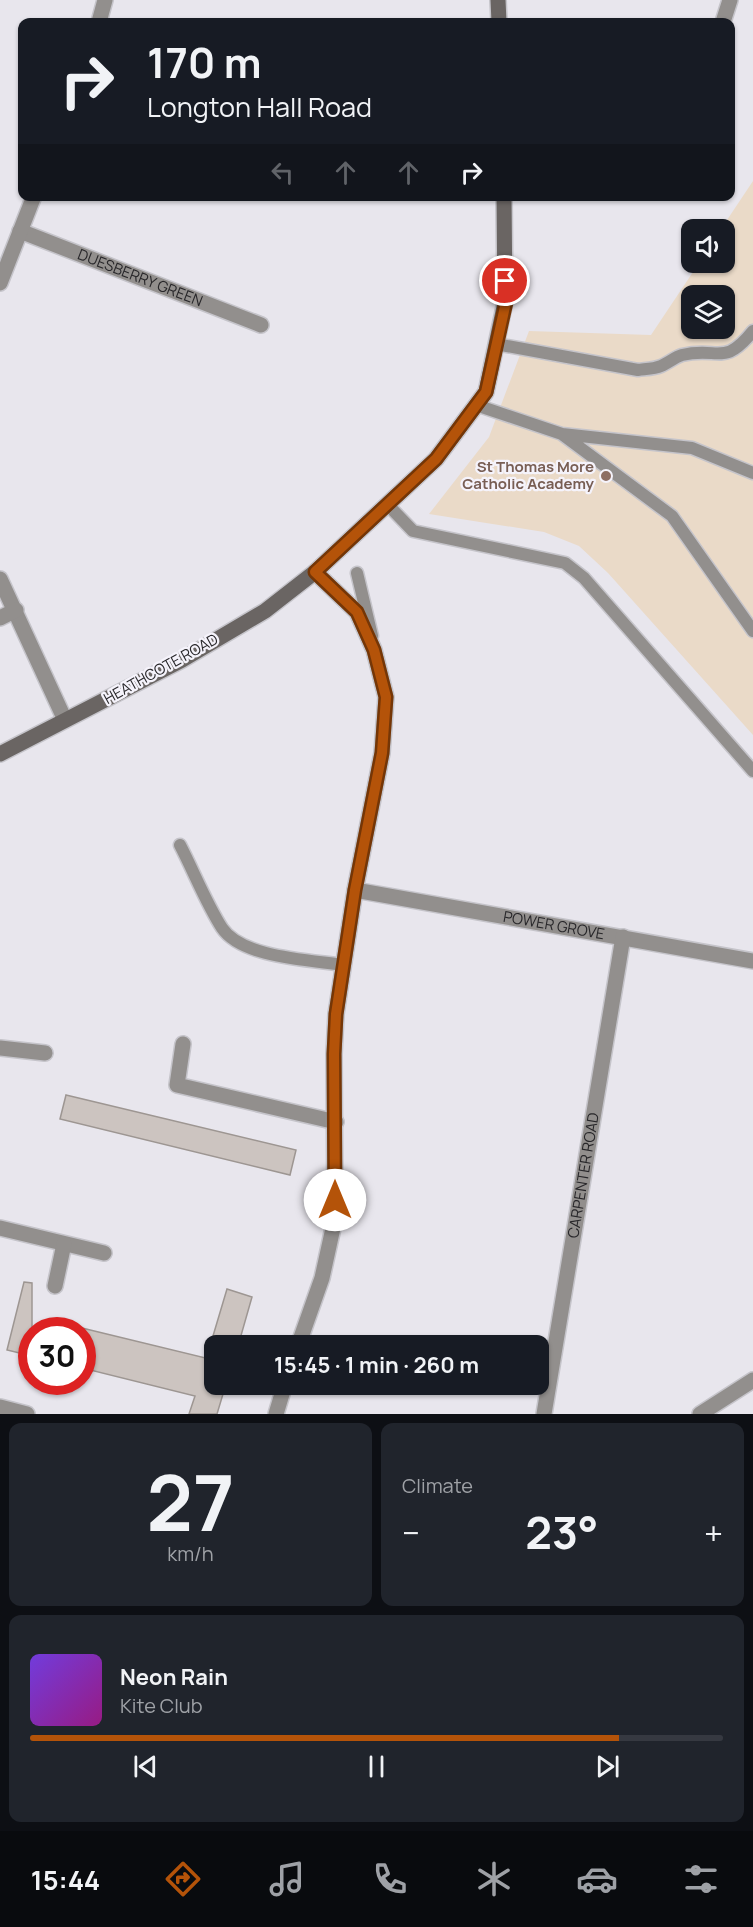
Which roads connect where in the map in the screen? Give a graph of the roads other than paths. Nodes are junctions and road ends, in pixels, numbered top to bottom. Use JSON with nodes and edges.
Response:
{"nodes":[{"id":1,"x":105,"y":0,"type":"edge"},
{"id":2,"x":498,"y":0,"type":"edge"},
{"id":3,"x":730,"y":0,"type":"edge"},
{"id":4,"x":100,"y":18,"type":"edge"},
{"id":5,"x":499,"y":18,"type":"edge"},
{"id":6,"x":724,"y":18,"type":"edge"},
{"id":7,"x":31,"y":201,"type":"edge"},
{"id":8,"x":504,"y":201,"type":"edge"},
{"id":9,"x":20,"y":231,"type":"junction"},
{"id":10,"x":0,"y":283,"type":"edge"},
{"id":11,"x":261,"y":325,"type":"dead end"},
{"id":12,"x":753,"y":331,"type":"edge"},
{"id":13,"x":496,"y":344,"type":"junction"},
{"id":14,"x":476,"y":405,"type":"junction"},
{"id":15,"x":562,"y":434,"type":"junction"},
{"id":16,"x":753,"y":473,"type":"edge"},
{"id":17,"x":388,"y":506,"type":"junction"},
{"id":18,"x":315,"y":572,"type":"junction"},
{"id":19,"x":357,"y":573,"type":"dead end"},
{"id":20,"x":0,"y":579,"type":"edge"},
{"id":21,"x":16,"y":610,"type":"junction"},
{"id":22,"x":0,"y":618,"type":"edge"},
{"id":23,"x":753,"y":631,"type":"edge"},
{"id":24,"x":374,"y":650,"type":"junction"},
{"id":25,"x":65,"y":720,"type":"junction"},
{"id":26,"x":0,"y":754,"type":"edge"},
{"id":27,"x":753,"y":771,"type":"edge"},
{"id":28,"x":180,"y":845,"type":"dead end"},
{"id":29,"x":355,"y":890,"type":"junction"},
{"id":30,"x":623,"y":937,"type":"junction"},
{"id":31,"x":753,"y":961,"type":"edge"},
{"id":32,"x":344,"y":964,"type":"junction"},
{"id":33,"x":183,"y":1044,"type":"dead end"},
{"id":34,"x":0,"y":1048,"type":"edge"},
{"id":35,"x":45,"y":1053,"type":"dead end"},
{"id":36,"x":336,"y":1122,"type":"junction"},
{"id":37,"x":0,"y":1228,"type":"edge"},
{"id":38,"x":64,"y":1244,"type":"junction"},
{"id":39,"x":104,"y":1254,"type":"dead end"},
{"id":40,"x":55,"y":1286,"type":"dead end"},
{"id":41,"x":302,"y":1335,"type":"edge"},
{"id":42,"x":753,"y":1380,"type":"edge"},
{"id":43,"x":282,"y":1395,"type":"edge"},
{"id":44,"x":0,"y":1407,"type":"edge"},
{"id":45,"x":27,"y":1414,"type":"edge"},
{"id":46,"x":276,"y":1414,"type":"edge"},
{"id":47,"x":544,"y":1414,"type":"edge"},
{"id":48,"x":700,"y":1414,"type":"edge"}],
"edges":[{"from":1,"to":4,"type":"street"},
{"from":2,"to":5,"type":"street"},
{"from":3,"to":6,"type":"street"},
{"from":7,"to":9,"type":"street"},
{"from":8,"to":13,"type":"street","name":"HEATHCOTE ROAD"},
{"from":9,"to":10,"type":"street"},
{"from":9,"to":11,"type":"street","name":"DUESBERRY GREEN"},
{"from":12,"to":13,"type":"lane"},
{"from":13,"to":14,"type":"street","name":"HEATHCOTE ROAD"},
{"from":14,"to":15,"type":"lane"},
{"from":14,"to":17,"type":"street","name":"HEATHCOTE ROAD"},
{"from":15,"to":16,"type":"lane"},
{"from":15,"to":23,"type":"lane"},
{"from":17,"to":18,"type":"street","name":"HEATHCOTE ROAD"},
{"from":17,"to":27,"type":"lane"},
{"from":18,"to":24,"type":"street"},
{"from":18,"to":25,"type":"street","name":"HEATHCOTE ROAD"},
{"from":19,"to":24,"type":"lane"},
{"from":20,"to":21,"type":"street"},
{"from":21,"to":22,"type":"street"},
{"from":21,"to":25,"type":"street"},
{"from":24,"to":29,"type":"street"},
{"from":25,"to":26,"type":"street","name":"HEATHCOTE ROAD"},
{"from":28,"to":32,"type":"lane"},
{"from":29,"to":30,"type":"street","name":"POWER GROVE"},
{"from":29,"to":32,"type":"street"},
{"from":30,"to":31,"type":"street","name":"POWER GROVE"},
{"from":30,"to":47,"type":"street","name":"CARPENTER ROAD"},
{"from":32,"to":36,"type":"street"},
{"from":33,"to":36,"type":"street"},
{"from":34,"to":35,"type":"street"},
{"from":36,"to":41,"type":"street"},
{"from":37,"to":38,"type":"street"},
{"from":38,"to":39,"type":"street"},
{"from":38,"to":40,"type":"street"},
{"from":42,"to":48,"type":"street"},
{"from":43,"to":46,"type":"street"},
{"from":44,"to":45,"type":"street"}]}
